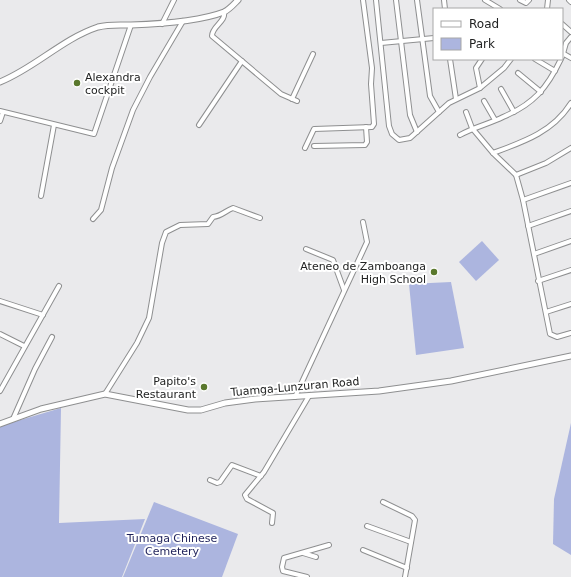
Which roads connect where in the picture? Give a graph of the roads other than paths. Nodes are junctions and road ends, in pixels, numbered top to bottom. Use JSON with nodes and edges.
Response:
{"nodes":[{"id":1,"x":174,"y":0,"type":"edge"},
{"id":2,"x":238,"y":0,"type":"edge"},
{"id":3,"x":363,"y":0,"type":"edge"},
{"id":4,"x":376,"y":0,"type":"edge"},
{"id":5,"x":396,"y":0,"type":"edge"},
{"id":6,"x":417,"y":0,"type":"edge"},
{"id":7,"x":485,"y":0,"type":"edge"},
{"id":8,"x":520,"y":0,"type":"edge"},
{"id":9,"x":529,"y":0,"type":"edge"},
{"id":10,"x":569,"y":0,"type":"edge"},
{"id":11,"x":571,"y":2,"type":"edge"},
{"id":12,"x":493,"y":7,"type":"edge"},
{"id":13,"x":224,"y":12,"type":"junction"},
{"id":14,"x":183,"y":21,"type":"junction"},
{"id":15,"x":162,"y":24,"type":"junction"},
{"id":16,"x":131,"y":25,"type":"junction"},
{"id":17,"x":563,"y":25,"type":"edge"},
{"id":18,"x":571,"y":32,"type":"edge"},
{"id":19,"x":571,"y":37,"type":"edge"},
{"id":20,"x":433,"y":38,"type":"edge"},
{"id":21,"x":422,"y":39,"type":"junction"},
{"id":22,"x":401,"y":41,"type":"junction"},
{"id":23,"x":381,"y":43,"type":"junction"},
{"id":24,"x":563,"y":52,"type":"edge"},
{"id":25,"x":313,"y":54,"type":"dead end"},
{"id":26,"x":450,"y":60,"type":"edge"},
{"id":27,"x":481,"y":60,"type":"edge"},
{"id":28,"x":510,"y":60,"type":"edge"},
{"id":29,"x":537,"y":60,"type":"edge"},
{"id":30,"x":560,"y":60,"type":"edge"},
{"id":31,"x":242,"y":61,"type":"junction"},
{"id":32,"x":555,"y":71,"type":"junction"},
{"id":33,"x":518,"y":73,"type":"dead end"},
{"id":34,"x":0,"y":82,"type":"edge"},
{"id":35,"x":480,"y":88,"type":"junction"},
{"id":36,"x":501,"y":89,"type":"dead end"},
{"id":37,"x":542,"y":92,"type":"junction"},
{"id":38,"x":292,"y":99,"type":"junction"},
{"id":39,"x":456,"y":99,"type":"junction"},
{"id":40,"x":298,"y":100,"type":"dead end"},
{"id":41,"x":484,"y":101,"type":"dead end"},
{"id":42,"x":571,"y":103,"type":"edge"},
{"id":43,"x":1,"y":111,"type":"edge"},
{"id":44,"x":439,"y":112,"type":"junction"},
{"id":45,"x":466,"y":112,"type":"dead end"},
{"id":46,"x":514,"y":112,"type":"junction"},
{"id":47,"x":495,"y":120,"type":"junction"},
{"id":48,"x":0,"y":121,"type":"edge"},
{"id":49,"x":54,"y":125,"type":"junction"},
{"id":50,"x":199,"y":125,"type":"dead end"},
{"id":51,"x":366,"y":127,"type":"junction"},
{"id":52,"x":472,"y":128,"type":"junction"},
{"id":53,"x":417,"y":132,"type":"junction"},
{"id":54,"x":460,"y":135,"type":"dead end"},
{"id":55,"x":314,"y":146,"type":"dead end"},
{"id":56,"x":305,"y":148,"type":"dead end"},
{"id":57,"x":571,"y":148,"type":"edge"},
{"id":58,"x":493,"y":153,"type":"junction"},
{"id":59,"x":516,"y":175,"type":"junction"},
{"id":60,"x":571,"y":183,"type":"edge"},
{"id":61,"x":41,"y":196,"type":"dead end"},
{"id":62,"x":523,"y":200,"type":"junction"},
{"id":63,"x":571,"y":211,"type":"edge"},
{"id":64,"x":260,"y":218,"type":"dead end"},
{"id":65,"x":93,"y":219,"type":"dead end"},
{"id":66,"x":363,"y":222,"type":"dead end"},
{"id":67,"x":528,"y":226,"type":"junction"},
{"id":68,"x":571,"y":241,"type":"edge"},
{"id":69,"x":306,"y":248,"type":"dead end"},
{"id":70,"x":534,"y":254,"type":"junction"},
{"id":71,"x":571,"y":270,"type":"edge"},
{"id":72,"x":538,"y":281,"type":"junction"},
{"id":73,"x":59,"y":286,"type":"dead end"},
{"id":74,"x":344,"y":290,"type":"junction"},
{"id":75,"x":0,"y":302,"type":"edge"},
{"id":76,"x":571,"y":304,"type":"edge"},
{"id":77,"x":546,"y":312,"type":"junction"},
{"id":78,"x":44,"y":314,"type":"junction"},
{"id":79,"x":0,"y":334,"type":"edge"},
{"id":80,"x":571,"y":334,"type":"edge"},
{"id":81,"x":52,"y":337,"type":"dead end"},
{"id":82,"x":24,"y":346,"type":"junction"},
{"id":83,"x":571,"y":356,"type":"edge"},
{"id":84,"x":0,"y":379,"type":"edge"},
{"id":85,"x":5,"y":382,"type":"junction"},
{"id":86,"x":0,"y":390,"type":"edge"},
{"id":87,"x":105,"y":394,"type":"junction"},
{"id":88,"x":309,"y":396,"type":"junction"},
{"id":89,"x":295,"y":397,"type":"junction"},
{"id":90,"x":13,"y":419,"type":"junction"},
{"id":91,"x":1,"y":421,"type":"edge"},
{"id":92,"x":261,"y":476,"type":"junction"},
{"id":93,"x":210,"y":480,"type":"dead end"},
{"id":94,"x":384,"y":502,"type":"dead end"},
{"id":95,"x":272,"y":523,"type":"dead end"},
{"id":96,"x":367,"y":526,"type":"dead end"},
{"id":97,"x":411,"y":542,"type":"junction"},
{"id":98,"x":329,"y":545,"type":"dead end"},
{"id":99,"x":363,"y":550,"type":"dead end"},
{"id":100,"x":303,"y":552,"type":"junction"},
{"id":101,"x":316,"y":557,"type":"dead end"},
{"id":102,"x":407,"y":568,"type":"junction"},
{"id":103,"x":307,"y":577,"type":"edge"},
{"id":104,"x":405,"y":577,"type":"edge"}],
"edges":[{"from":1,"to":15,"type":"street"},
{"from":2,"to":13,"type":"street"},
{"from":3,"to":51,"type":"street"},
{"from":4,"to":23,"type":"street"},
{"from":5,"to":22,"type":"street"},
{"from":6,"to":21,"type":"street"},
{"from":7,"to":12,"type":"street"},
{"from":8,"to":9,"type":"street"},
{"from":10,"to":11,"type":"street"},
{"from":13,"to":14,"type":"street"},
{"from":13,"to":31,"type":"street"},
{"from":14,"to":15,"type":"street"},
{"from":14,"to":65,"type":"street"},
{"from":15,"to":16,"type":"street"},
{"from":16,"to":34,"type":"street"},
{"from":16,"to":49,"type":"street"},
{"from":17,"to":18,"type":"street"},
{"from":19,"to":24,"type":"street"},
{"from":20,"to":21,"type":"street"},
{"from":21,"to":22,"type":"street"},
{"from":21,"to":44,"type":"street"},
{"from":22,"to":23,"type":"street"},
{"from":22,"to":53,"type":"street"},
{"from":23,"to":53,"type":"street"},
{"from":25,"to":38,"type":"street"},
{"from":26,"to":39,"type":"street"},
{"from":27,"to":35,"type":"street"},
{"from":28,"to":35,"type":"street"},
{"from":29,"to":32,"type":"street"},
{"from":30,"to":32,"type":"street"},
{"from":31,"to":38,"type":"street"},
{"from":31,"to":50,"type":"street"},
{"from":32,"to":37,"type":"street"},
{"from":33,"to":37,"type":"street"},
{"from":35,"to":39,"type":"street"},
{"from":36,"to":46,"type":"street"},
{"from":37,"to":46,"type":"street"},
{"from":38,"to":40,"type":"street"},
{"from":39,"to":44,"type":"street"},
{"from":41,"to":47,"type":"street"},
{"from":42,"to":58,"type":"street"},
{"from":43,"to":48,"type":"street"},
{"from":43,"to":49,"type":"street"},
{"from":44,"to":53,"type":"street"},
{"from":45,"to":52,"type":"street"},
{"from":46,"to":47,"type":"street"},
{"from":47,"to":52,"type":"street"},
{"from":49,"to":61,"type":"street"},
{"from":51,"to":55,"type":"street"},
{"from":51,"to":56,"type":"street"},
{"from":52,"to":54,"type":"street"},
{"from":52,"to":58,"type":"street"},
{"from":57,"to":59,"type":"street"},
{"from":58,"to":59,"type":"street"},
{"from":59,"to":62,"type":"street"},
{"from":60,"to":62,"type":"street"},
{"from":62,"to":67,"type":"street"},
{"from":63,"to":67,"type":"street"},
{"from":64,"to":87,"type":"street"},
{"from":66,"to":74,"type":"street"},
{"from":67,"to":70,"type":"street"},
{"from":68,"to":70,"type":"street"},
{"from":69,"to":74,"type":"street"},
{"from":70,"to":72,"type":"street"},
{"from":71,"to":72,"type":"street"},
{"from":72,"to":77,"type":"street"},
{"from":73,"to":78,"type":"street"},
{"from":74,"to":89,"type":"street"},
{"from":75,"to":78,"type":"street"},
{"from":76,"to":77,"type":"street"},
{"from":77,"to":80,"type":"street"},
{"from":78,"to":82,"type":"street"},
{"from":79,"to":82,"type":"street"},
{"from":81,"to":90,"type":"street"},
{"from":82,"to":85,"type":"street"},
{"from":83,"to":88,"type":"street","name":"Tuamga-Lunzuran Road"},
{"from":84,"to":85,"type":"street"},
{"from":85,"to":86,"type":"street"},
{"from":87,"to":89,"type":"street","name":"Tuamga-Lunzuran Road"},
{"from":87,"to":90,"type":"street","name":"Tuamga-Lunzuran Road"},
{"from":88,"to":89,"type":"street","name":"Tuamga-Lunzuran Road"},
{"from":88,"to":92,"type":"street"},
{"from":90,"to":91,"type":"street","name":"Tuamga-Lunzuran Road"},
{"from":92,"to":93,"type":"street"},
{"from":92,"to":95,"type":"street"},
{"from":94,"to":97,"type":"street"},
{"from":96,"to":97,"type":"street"},
{"from":97,"to":102,"type":"street"},
{"from":98,"to":100,"type":"street"},
{"from":99,"to":102,"type":"street"},
{"from":100,"to":101,"type":"street"},
{"from":100,"to":103,"type":"street"},
{"from":102,"to":104,"type":"street"}]}
